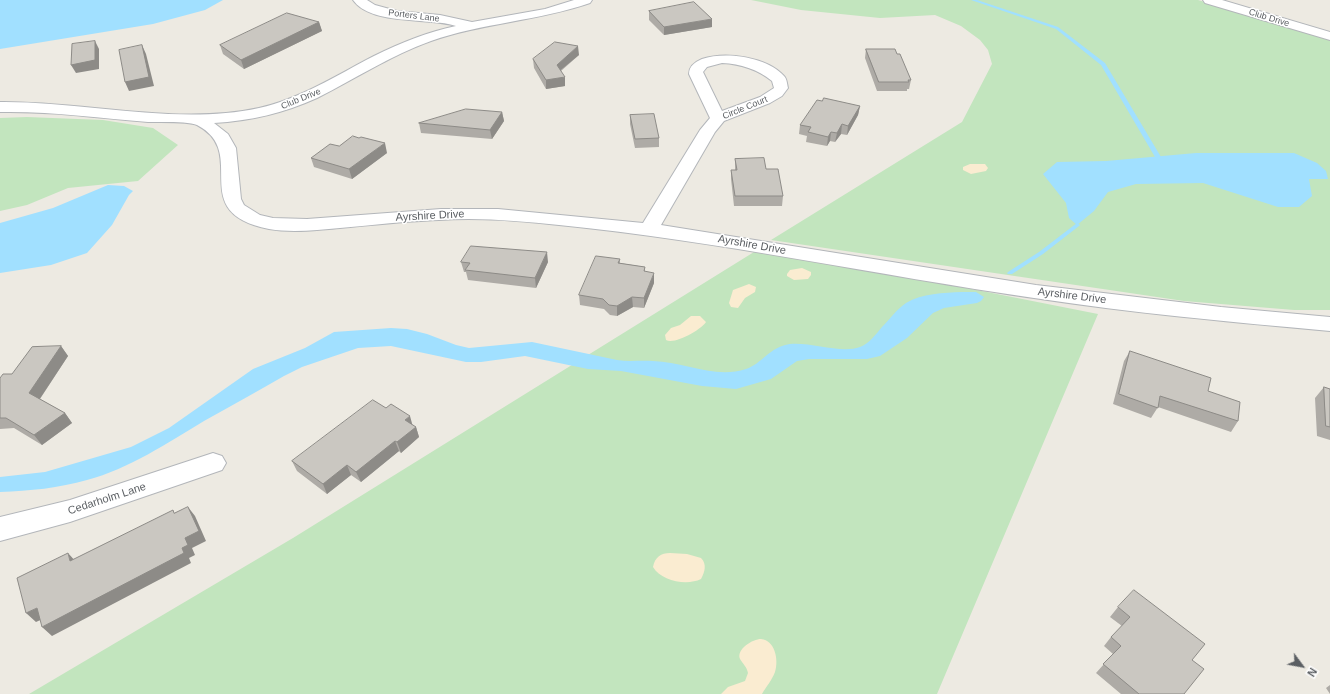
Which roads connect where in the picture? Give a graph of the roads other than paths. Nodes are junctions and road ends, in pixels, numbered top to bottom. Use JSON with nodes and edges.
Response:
{"nodes":[{"id":1,"x":359,"y":0,"type":"edge"},
{"id":2,"x":586,"y":0,"type":"edge"},
{"id":3,"x":1209,"y":0,"type":"edge"},
{"id":4,"x":471,"y":27,"type":"junction"},
{"id":5,"x":1330,"y":36,"type":"edge"},
{"id":6,"x":0,"y":107,"type":"edge"},
{"id":7,"x":269,"y":111,"type":"junction"},
{"id":8,"x":718,"y":118,"type":"junction"},
{"id":9,"x":199,"y":119,"type":"junction"},
{"id":10,"x":237,"y":137,"type":"junction"},
{"id":11,"x":650,"y":229,"type":"junction"},
{"id":12,"x":1330,"y":324,"type":"edge"},
{"id":13,"x":213,"y":463,"type":"dead end"},
{"id":14,"x":0,"y":529,"type":"edge"}],
"edges":[{"from":1,"to":4,"type":"street","name":"Porters Lane"},
{"from":2,"to":4,"type":"street","name":"Club Drive"},
{"from":3,"to":5,"type":"street","name":"Club Drive"},
{"from":4,"to":7,"type":"street","name":"Club Drive"},
{"from":6,"to":9,"type":"street","name":"Club Drive"},
{"from":7,"to":9,"type":"street","name":"Club Drive"},
{"from":7,"to":10,"type":"street"},
{"from":8,"to":8,"type":"street","name":"Circle Court"},
{"from":8,"to":11,"type":"street","name":"Circle Court"},
{"from":9,"to":10,"type":"street"},
{"from":10,"to":11,"type":"street","name":"Ayrshire Drive"},
{"from":11,"to":12,"type":"street","name":"Ayrshire Drive"},
{"from":13,"to":14,"type":"street","name":"Cedarholm Lane"}]}
